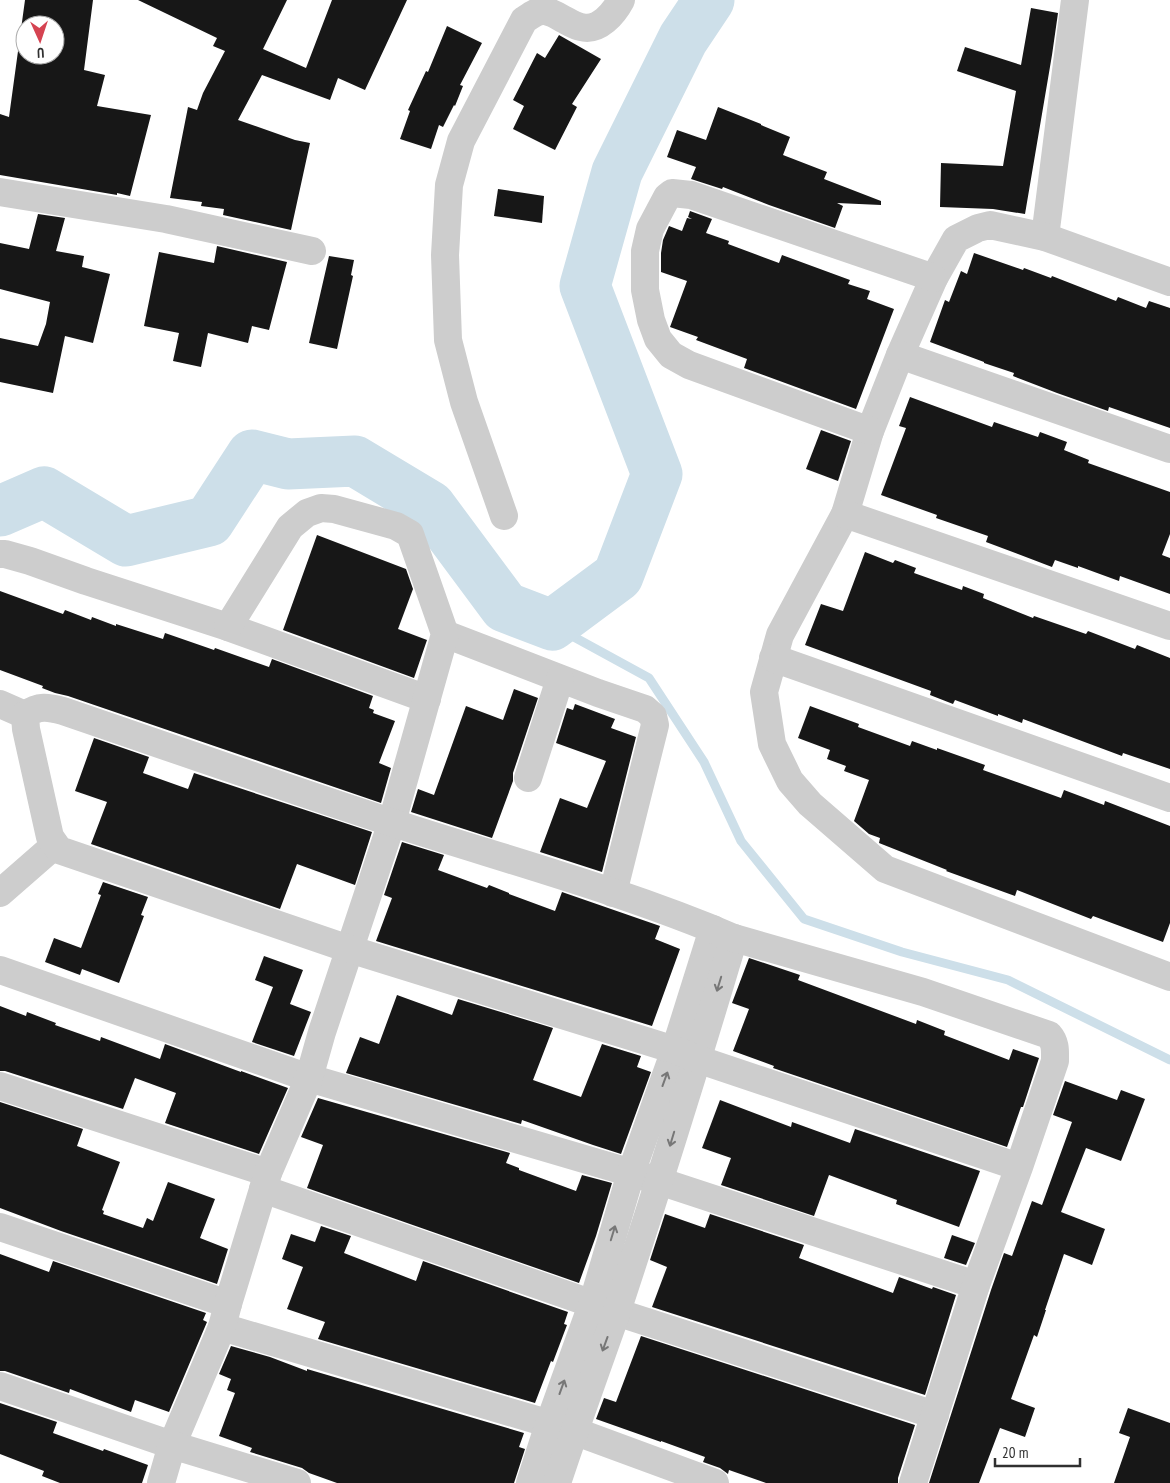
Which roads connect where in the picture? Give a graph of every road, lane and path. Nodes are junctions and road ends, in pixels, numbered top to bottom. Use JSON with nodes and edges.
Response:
{"nodes":[{"id":1,"x":621,"y":0,"type":"edge"},
{"id":2,"x":1075,"y":0,"type":"edge"},
{"id":3,"x":0,"y":192,"type":"edge"},
{"id":4,"x":1045,"y":236,"type":"junction"},
{"id":5,"x":312,"y":251,"type":"dead end"},
{"id":6,"x":934,"y":278,"type":"junction"},
{"id":7,"x":1170,"y":282,"type":"edge"},
{"id":8,"x":900,"y":355,"type":"junction"},
{"id":9,"x":870,"y":431,"type":"junction"},
{"id":10,"x":1170,"y":449,"type":"edge"},
{"id":11,"x":845,"y":514,"type":"junction"},
{"id":12,"x":504,"y":516,"type":"dead end"},
{"id":13,"x":0,"y":554,"type":"edge"},
{"id":14,"x":1170,"y":626,"type":"edge"},
{"id":15,"x":228,"y":627,"type":"junction"},
{"id":16,"x":445,"y":634,"type":"junction"},
{"id":17,"x":773,"y":658,"type":"junction"},
{"id":18,"x":560,"y":679,"type":"junction"},
{"id":19,"x":427,"y":699,"type":"junction"},
{"id":20,"x":0,"y":704,"type":"edge"},
{"id":21,"x":26,"y":715,"type":"junction"},
{"id":22,"x":528,"y":778,"type":"dead end"},
{"id":23,"x":1170,"y":798,"type":"edge"},
{"id":24,"x":392,"y":822,"type":"junction"},
{"id":25,"x":55,"y":845,"type":"junction"},
{"id":26,"x":0,"y":893,"type":"edge"},
{"id":27,"x":613,"y":893,"type":"junction"},
{"id":28,"x":724,"y":933,"type":"junction"},
{"id":29,"x":349,"y":950,"type":"junction"},
{"id":30,"x":0,"y":970,"type":"edge"},
{"id":31,"x":1170,"y":977,"type":"edge"},
{"id":32,"x":686,"y":1055,"type":"junction"},
{"id":33,"x":309,"y":1078,"type":"junction"},
{"id":34,"x":0,"y":1086,"type":"edge"},
{"id":35,"x":1020,"y":1167,"type":"junction"},
{"id":36,"x":631,"y":1174,"type":"junction"},
{"id":37,"x":265,"y":1181,"type":"junction"},
{"id":38,"x":659,"y":1181,"type":"junction"},
{"id":39,"x":0,"y":1227,"type":"edge"},
{"id":40,"x":976,"y":1285,"type":"junction"},
{"id":41,"x":604,"y":1307,"type":"junction"},
{"id":42,"x":225,"y":1316,"type":"junction"},
{"id":43,"x":0,"y":1386,"type":"edge"},
{"id":44,"x":935,"y":1415,"type":"junction"},
{"id":45,"x":561,"y":1427,"type":"junction"},
{"id":46,"x":172,"y":1445,"type":"junction"},
{"id":47,"x":161,"y":1483,"type":"edge"},
{"id":48,"x":297,"y":1483,"type":"edge"},
{"id":49,"x":530,"y":1483,"type":"edge"},
{"id":50,"x":557,"y":1483,"type":"edge"},
{"id":51,"x":715,"y":1483,"type":"edge"},
{"id":52,"x":913,"y":1483,"type":"edge"}],
"edges":[{"from":1,"to":12,"type":"street"},
{"from":2,"to":4,"type":"street"},
{"from":3,"to":5,"type":"street"},
{"from":4,"to":6,"type":"street"},
{"from":4,"to":7,"type":"street"},
{"from":6,"to":8,"type":"street"},
{"from":6,"to":9,"type":"street"},
{"from":8,"to":9,"type":"street"},
{"from":8,"to":10,"type":"street"},
{"from":9,"to":11,"type":"street"},
{"from":11,"to":14,"type":"street"},
{"from":11,"to":17,"type":"street"},
{"from":13,"to":15,"type":"street"},
{"from":15,"to":16,"type":"street"},
{"from":15,"to":19,"type":"street"},
{"from":16,"to":18,"type":"street"},
{"from":16,"to":19,"type":"street"},
{"from":17,"to":23,"type":"street"},
{"from":17,"to":31,"type":"street"},
{"from":18,"to":22,"type":"street"},
{"from":18,"to":27,"type":"street"},
{"from":19,"to":24,"type":"street"},
{"from":20,"to":21,"type":"street"},
{"from":21,"to":24,"type":"street"},
{"from":21,"to":25,"type":"street"},
{"from":24,"to":27,"type":"street"},
{"from":24,"to":29,"type":"street"},
{"from":25,"to":26,"type":"street"},
{"from":25,"to":29,"type":"street"},
{"from":27,"to":28,"type":"street"},
{"from":28,"to":32,"type":"street"},
{"from":28,"to":35,"type":"street"},
{"from":29,"to":32,"type":"street"},
{"from":29,"to":33,"type":"street"},
{"from":30,"to":33,"type":"street"},
{"from":32,"to":35,"type":"street"},
{"from":36,"to":32,"type":"street","one_way":true},
{"from":32,"to":38,"type":"street","one_way":true},
{"from":33,"to":36,"type":"street"},
{"from":33,"to":37,"type":"street"},
{"from":34,"to":37,"type":"street"},
{"from":35,"to":40,"type":"street"},
{"from":36,"to":38,"type":"street"},
{"from":41,"to":36,"type":"street","one_way":true},
{"from":37,"to":41,"type":"street"},
{"from":37,"to":42,"type":"street"},
{"from":38,"to":40,"type":"street"},
{"from":38,"to":41,"type":"street"},
{"from":39,"to":42,"type":"street"},
{"from":40,"to":44,"type":"street"},
{"from":41,"to":44,"type":"street"},
{"from":41,"to":45,"type":"street"},
{"from":42,"to":45,"type":"street"},
{"from":42,"to":46,"type":"street"},
{"from":43,"to":46,"type":"street"},
{"from":44,"to":52,"type":"street"},
{"from":45,"to":49,"type":"street"},
{"from":45,"to":50,"type":"street"},
{"from":45,"to":51,"type":"street"},
{"from":46,"to":47,"type":"street"},
{"from":46,"to":48,"type":"street"}]}
